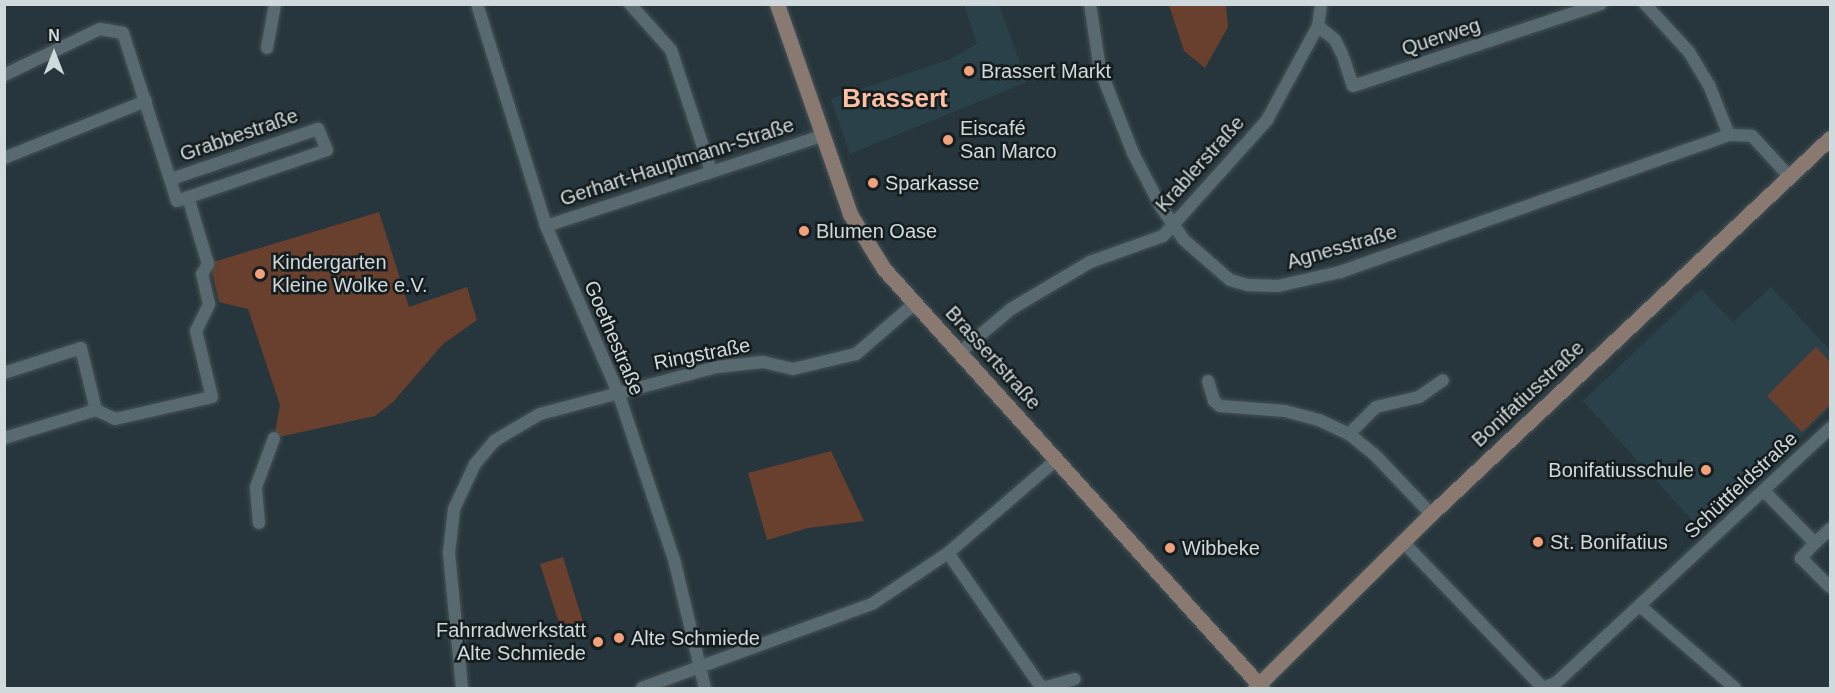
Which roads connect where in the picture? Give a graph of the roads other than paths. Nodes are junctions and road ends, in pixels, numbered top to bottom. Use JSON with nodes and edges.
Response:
{"nodes":[{"id":1,"x":275,"y":4,"type":"edge"},
{"id":2,"x":477,"y":4,"type":"edge"},
{"id":3,"x":630,"y":4,"type":"edge"},
{"id":4,"x":777,"y":4,"type":"edge"},
{"id":5,"x":1090,"y":4,"type":"edge"},
{"id":6,"x":1321,"y":4,"type":"edge"},
{"id":7,"x":1601,"y":4,"type":"edge"},
{"id":8,"x":1645,"y":4,"type":"edge"},
{"id":9,"x":1318,"y":26,"type":"junction"},
{"id":10,"x":267,"y":48,"type":"dead end"},
{"id":11,"x":4,"y":75,"type":"edge"},
{"id":12,"x":146,"y":102,"type":"junction"},
{"id":13,"x":1729,"y":135,"type":"junction"},
{"id":14,"x":821,"y":136,"type":"junction"},
{"id":15,"x":1829,"y":143,"type":"edge"},
{"id":16,"x":4,"y":158,"type":"edge"},
{"id":17,"x":711,"y":171,"type":"junction"},
{"id":18,"x":1789,"y":176,"type":"junction"},
{"id":19,"x":171,"y":179,"type":"junction"},
{"id":20,"x":183,"y":199,"type":"junction"},
{"id":21,"x":1172,"y":224,"type":"junction"},
{"id":22,"x":546,"y":226,"type":"junction"},
{"id":23,"x":915,"y":303,"type":"junction"},
{"id":24,"x":960,"y":352,"type":"junction"},
{"id":25,"x":4,"y":373,"type":"edge"},
{"id":26,"x":1443,"y":380,"type":"dead end"},
{"id":27,"x":1208,"y":381,"type":"dead end"},
{"id":28,"x":618,"y":392,"type":"junction"},
{"id":29,"x":96,"y":410,"type":"junction"},
{"id":30,"x":1830,"y":428,"type":"edge"},
{"id":31,"x":1349,"y":434,"type":"junction"},
{"id":32,"x":4,"y":438,"type":"edge"},
{"id":33,"x":274,"y":438,"type":"dead end"},
{"id":34,"x":1056,"y":460,"type":"junction"},
{"id":35,"x":1764,"y":491,"type":"junction"},
{"id":36,"x":1431,"y":514,"type":"junction"},
{"id":37,"x":260,"y":523,"type":"dead end"},
{"id":38,"x":1830,"y":529,"type":"edge"},
{"id":39,"x":1403,"y":542,"type":"junction"},
{"id":40,"x":1815,"y":543,"type":"junction"},
{"id":41,"x":948,"y":553,"type":"junction"},
{"id":42,"x":1830,"y":587,"type":"edge"},
{"id":43,"x":1640,"y":606,"type":"junction"},
{"id":44,"x":703,"y":668,"type":"junction"},
{"id":45,"x":1075,"y":679,"type":"dead end"},
{"id":46,"x":1259,"y":687,"type":"edge"},
{"id":47,"x":462,"y":688,"type":"edge"},
{"id":48,"x":642,"y":688,"type":"edge"},
{"id":49,"x":705,"y":688,"type":"edge"},
{"id":50,"x":1043,"y":688,"type":"edge"},
{"id":51,"x":1543,"y":688,"type":"edge"},
{"id":52,"x":1735,"y":688,"type":"edge"}],
"edges":[{"from":1,"to":10,"type":"street"},
{"from":2,"to":22,"type":"street","name":"Goethestraße"},
{"from":3,"to":17,"type":"street"},
{"from":4,"to":14,"type":"main road","name":"Brassertstraße"},
{"from":5,"to":21,"type":"street","name":"Agnesstraße"},
{"from":6,"to":9,"type":"street","name":"Krablerstraße"},
{"from":7,"to":9,"type":"street","name":"Querweg"},
{"from":8,"to":13,"type":"street"},
{"from":9,"to":21,"type":"street","name":"Krablerstraße"},
{"from":11,"to":12,"type":"street"},
{"from":12,"to":16,"type":"street"},
{"from":12,"to":19,"type":"street"},
{"from":13,"to":18,"type":"street"},
{"from":13,"to":21,"type":"street","name":"Agnesstraße"},
{"from":14,"to":17,"type":"street","name":"Gerhart-Hauptmann-Straße"},
{"from":14,"to":23,"type":"main road","name":"Brassertstraße"},
{"from":15,"to":18,"type":"main road","name":"Bonifatiusstraße"},
{"from":17,"to":22,"type":"street","name":"Gerhart-Hauptmann-Straße"},
{"from":18,"to":36,"type":"main road","name":"Bonifatiusstraße"},
{"from":19,"to":20,"type":"street"},
{"from":19,"to":20,"type":"street","name":"Grabbestraße"},
{"from":20,"to":29,"type":"street"},
{"from":21,"to":24,"type":"street","name":"Krablerstraße"},
{"from":22,"to":28,"type":"street","name":"Goethestraße"},
{"from":23,"to":24,"type":"main road","name":"Brassertstraße"},
{"from":23,"to":28,"type":"street","name":"Ringstraße"},
{"from":24,"to":34,"type":"main road","name":"Brassertstraße"},
{"from":25,"to":29,"type":"street"},
{"from":26,"to":31,"type":"street"},
{"from":27,"to":31,"type":"street"},
{"from":28,"to":44,"type":"street","name":"Goethestraße"},
{"from":28,"to":47,"type":"street","name":"Ringstraße"},
{"from":29,"to":32,"type":"street"},
{"from":30,"to":35,"type":"street","name":"Schüttfeldstraße"},
{"from":31,"to":36,"type":"street"},
{"from":33,"to":37,"type":"street"},
{"from":34,"to":41,"type":"street"},
{"from":34,"to":46,"type":"main road","name":"Brassertstraße"},
{"from":35,"to":40,"type":"street"},
{"from":35,"to":43,"type":"street","name":"Schüttfeldstraße"},
{"from":36,"to":39,"type":"main road","name":"Bonifatiusstraße"},
{"from":38,"to":40,"type":"street"},
{"from":39,"to":46,"type":"main road","name":"Bonifatiusstraße"},
{"from":39,"to":51,"type":"street","name":"Schüttfeldstraße"},
{"from":40,"to":42,"type":"street"},
{"from":41,"to":44,"type":"street"},
{"from":41,"to":50,"type":"street"},
{"from":43,"to":51,"type":"street","name":"Schüttfeldstraße"},
{"from":43,"to":52,"type":"street"},
{"from":44,"to":48,"type":"street"},
{"from":44,"to":49,"type":"street","name":"Goethestraße"},
{"from":45,"to":50,"type":"street"}]}
